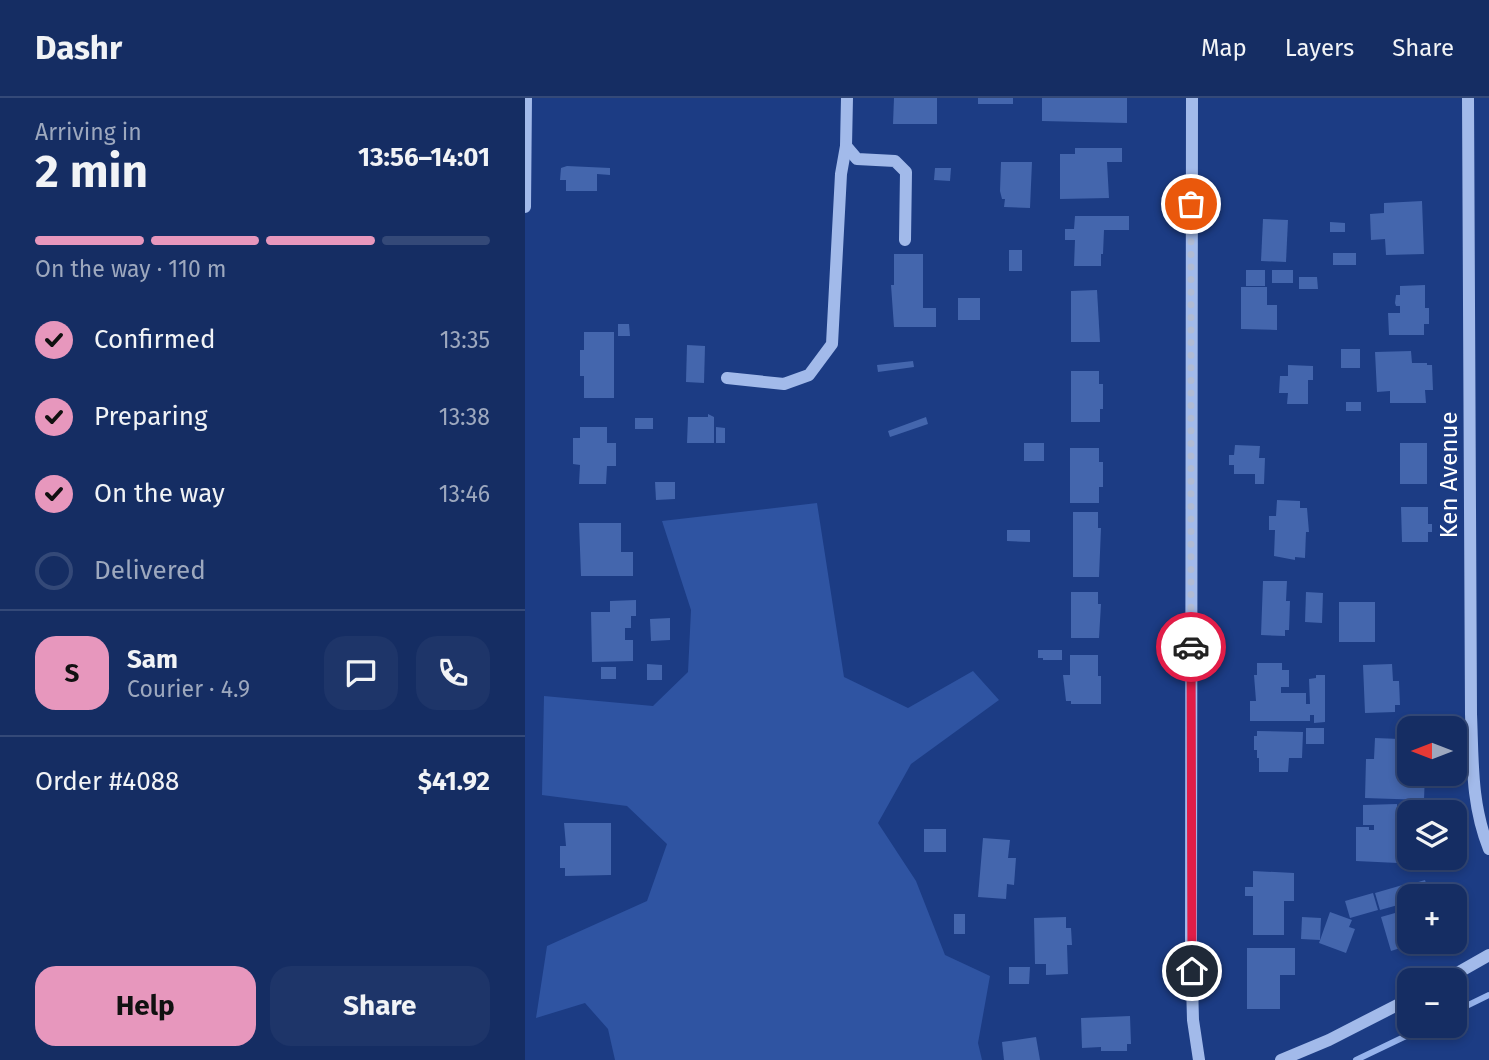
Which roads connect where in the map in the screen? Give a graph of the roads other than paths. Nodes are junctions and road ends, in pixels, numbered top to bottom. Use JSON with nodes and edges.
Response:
{"nodes":[{"id":1,"x":526,"y":98,"type":"edge"},
{"id":2,"x":847,"y":98,"type":"edge"},
{"id":3,"x":1192,"y":98,"type":"edge"},
{"id":4,"x":1468,"y":98,"type":"edge"},
{"id":5,"x":846,"y":146,"type":"junction"},
{"id":6,"x":525,"y":207,"type":"edge"},
{"id":7,"x":905,"y":240,"type":"dead end"},
{"id":8,"x":727,"y":378,"type":"dead end"},
{"id":9,"x":1489,"y":849,"type":"edge"},
{"id":10,"x":1489,"y":955,"type":"edge"},
{"id":11,"x":1466,"y":968,"type":"edge"},
{"id":12,"x":1397,"y":1005,"type":"edge"},
{"id":13,"x":1199,"y":1060,"type":"edge"},
{"id":14,"x":1281,"y":1060,"type":"edge"}],
"edges":[{"from":1,"to":6,"type":"street"},
{"from":2,"to":5,"type":"street"},
{"from":3,"to":13,"type":"street"},
{"from":4,"to":9,"type":"street","name":"Ken Avenue"},
{"from":5,"to":7,"type":"street"},
{"from":5,"to":8,"type":"street"},
{"from":10,"to":11,"type":"street"},
{"from":12,"to":14,"type":"street"}]}
